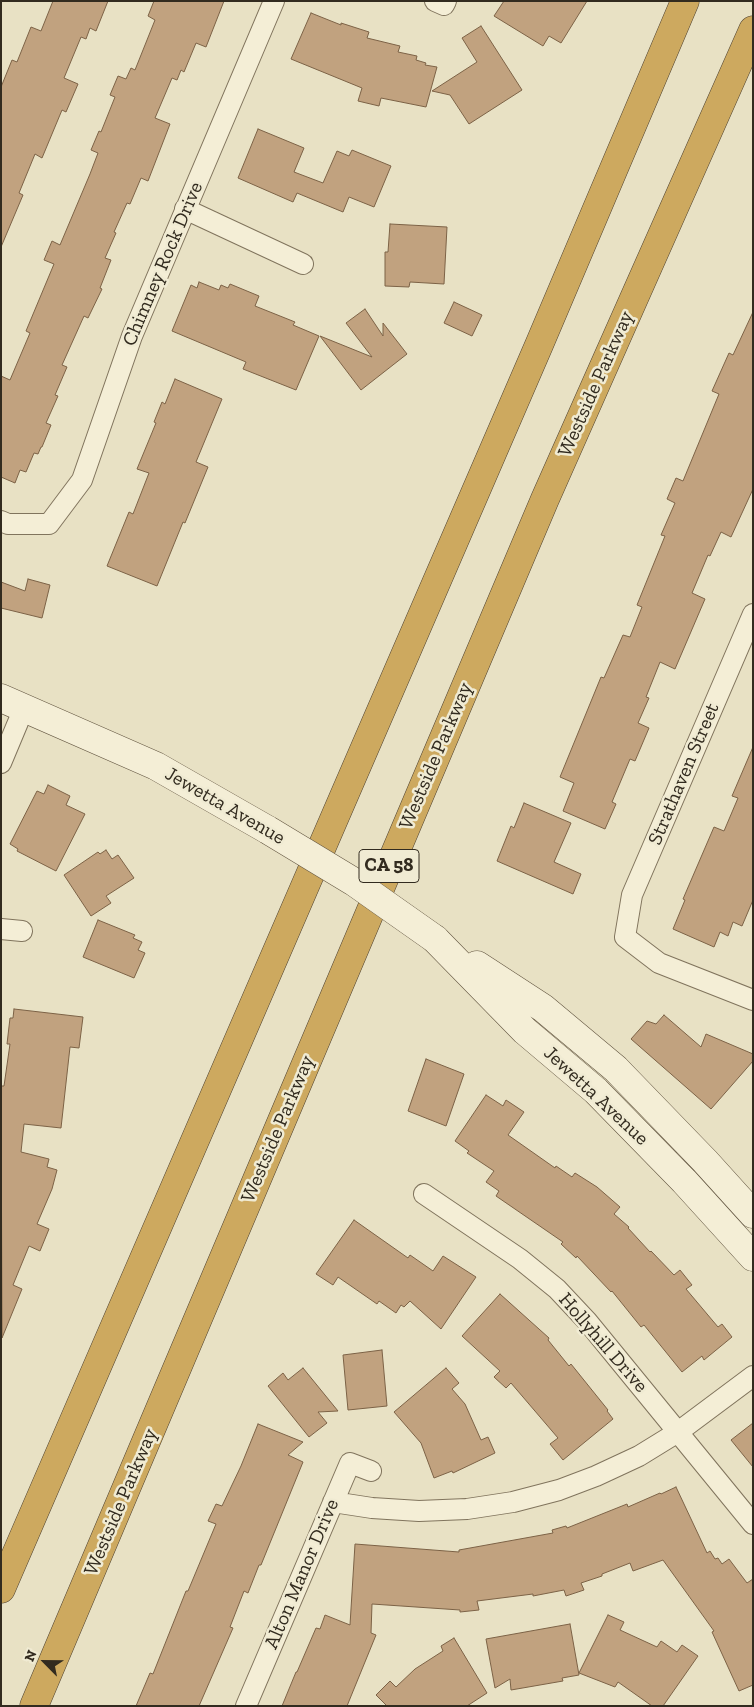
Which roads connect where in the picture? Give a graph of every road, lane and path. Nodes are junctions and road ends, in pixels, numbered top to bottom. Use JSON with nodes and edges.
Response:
{"nodes":[{"id":1,"x":274,"y":1,"type":"edge"},
{"id":2,"x":685,"y":1,"type":"edge"},
{"id":3,"x":753,"y":30,"type":"edge"},
{"id":4,"x":185,"y":209,"type":"junction"},
{"id":5,"x":303,"y":264,"type":"dead end"},
{"id":6,"x":1,"y":520,"type":"edge"},
{"id":7,"x":753,"y":614,"type":"edge"},
{"id":8,"x":13,"y":703,"type":"edge"},
{"id":9,"x":1,"y":763,"type":"edge"},
{"id":10,"x":1,"y":929,"type":"edge"},
{"id":11,"x":22,"y":931,"type":"dead end"},
{"id":12,"x":435,"y":939,"type":"junction"},
{"id":13,"x":753,"y":1000,"type":"edge"},
{"id":14,"x":666,"y":1162,"type":"junction"},
{"id":15,"x":424,"y":1194,"type":"dead end"},
{"id":16,"x":753,"y":1214,"type":"edge"},
{"id":17,"x":753,"y":1240,"type":"edge"},
{"id":18,"x":753,"y":1257,"type":"edge"},
{"id":19,"x":753,"y":1376,"type":"edge"},
{"id":20,"x":678,"y":1432,"type":"junction"},
{"id":21,"x":370,"y":1471,"type":"dead end"},
{"id":22,"x":333,"y":1502,"type":"junction"},
{"id":23,"x":753,"y":1524,"type":"edge"},
{"id":24,"x":1,"y":1589,"type":"edge"},
{"id":25,"x":34,"y":1706,"type":"edge"},
{"id":26,"x":246,"y":1706,"type":"edge"}],
"edges":[{"from":1,"to":4,"type":"street","name":"Chimney Rock Drive"},
{"from":2,"to":24,"type":"highway"},
{"from":3,"to":25,"type":"highway","name":"Westside Parkway","number":"CA 58"},
{"from":4,"to":5,"type":"street"},
{"from":4,"to":6,"type":"street","name":"Chimney Rock Drive"},
{"from":7,"to":13,"type":"street","name":"Strathaven Street"},
{"from":8,"to":9,"type":"street"},
{"from":8,"to":12,"type":"street","name":"Jewetta Avenue","bridge":true},
{"from":10,"to":11,"type":"street"},
{"from":12,"to":14,"type":"street","name":"Jewetta Avenue"},
{"from":12,"to":16,"type":"street","name":"Jewetta Avenue"},
{"from":14,"to":17,"type":"street"},
{"from":14,"to":18,"type":"street","name":"Jewetta Avenue"},
{"from":15,"to":20,"type":"street","name":"Hollyhill Drive"},
{"from":19,"to":20,"type":"street"},
{"from":20,"to":22,"type":"street"},
{"from":20,"to":23,"type":"street","name":"Hollyhill Drive"},
{"from":21,"to":22,"type":"street","name":"Alton Manor Drive"},
{"from":22,"to":26,"type":"street","name":"Alton Manor Drive"}]}
